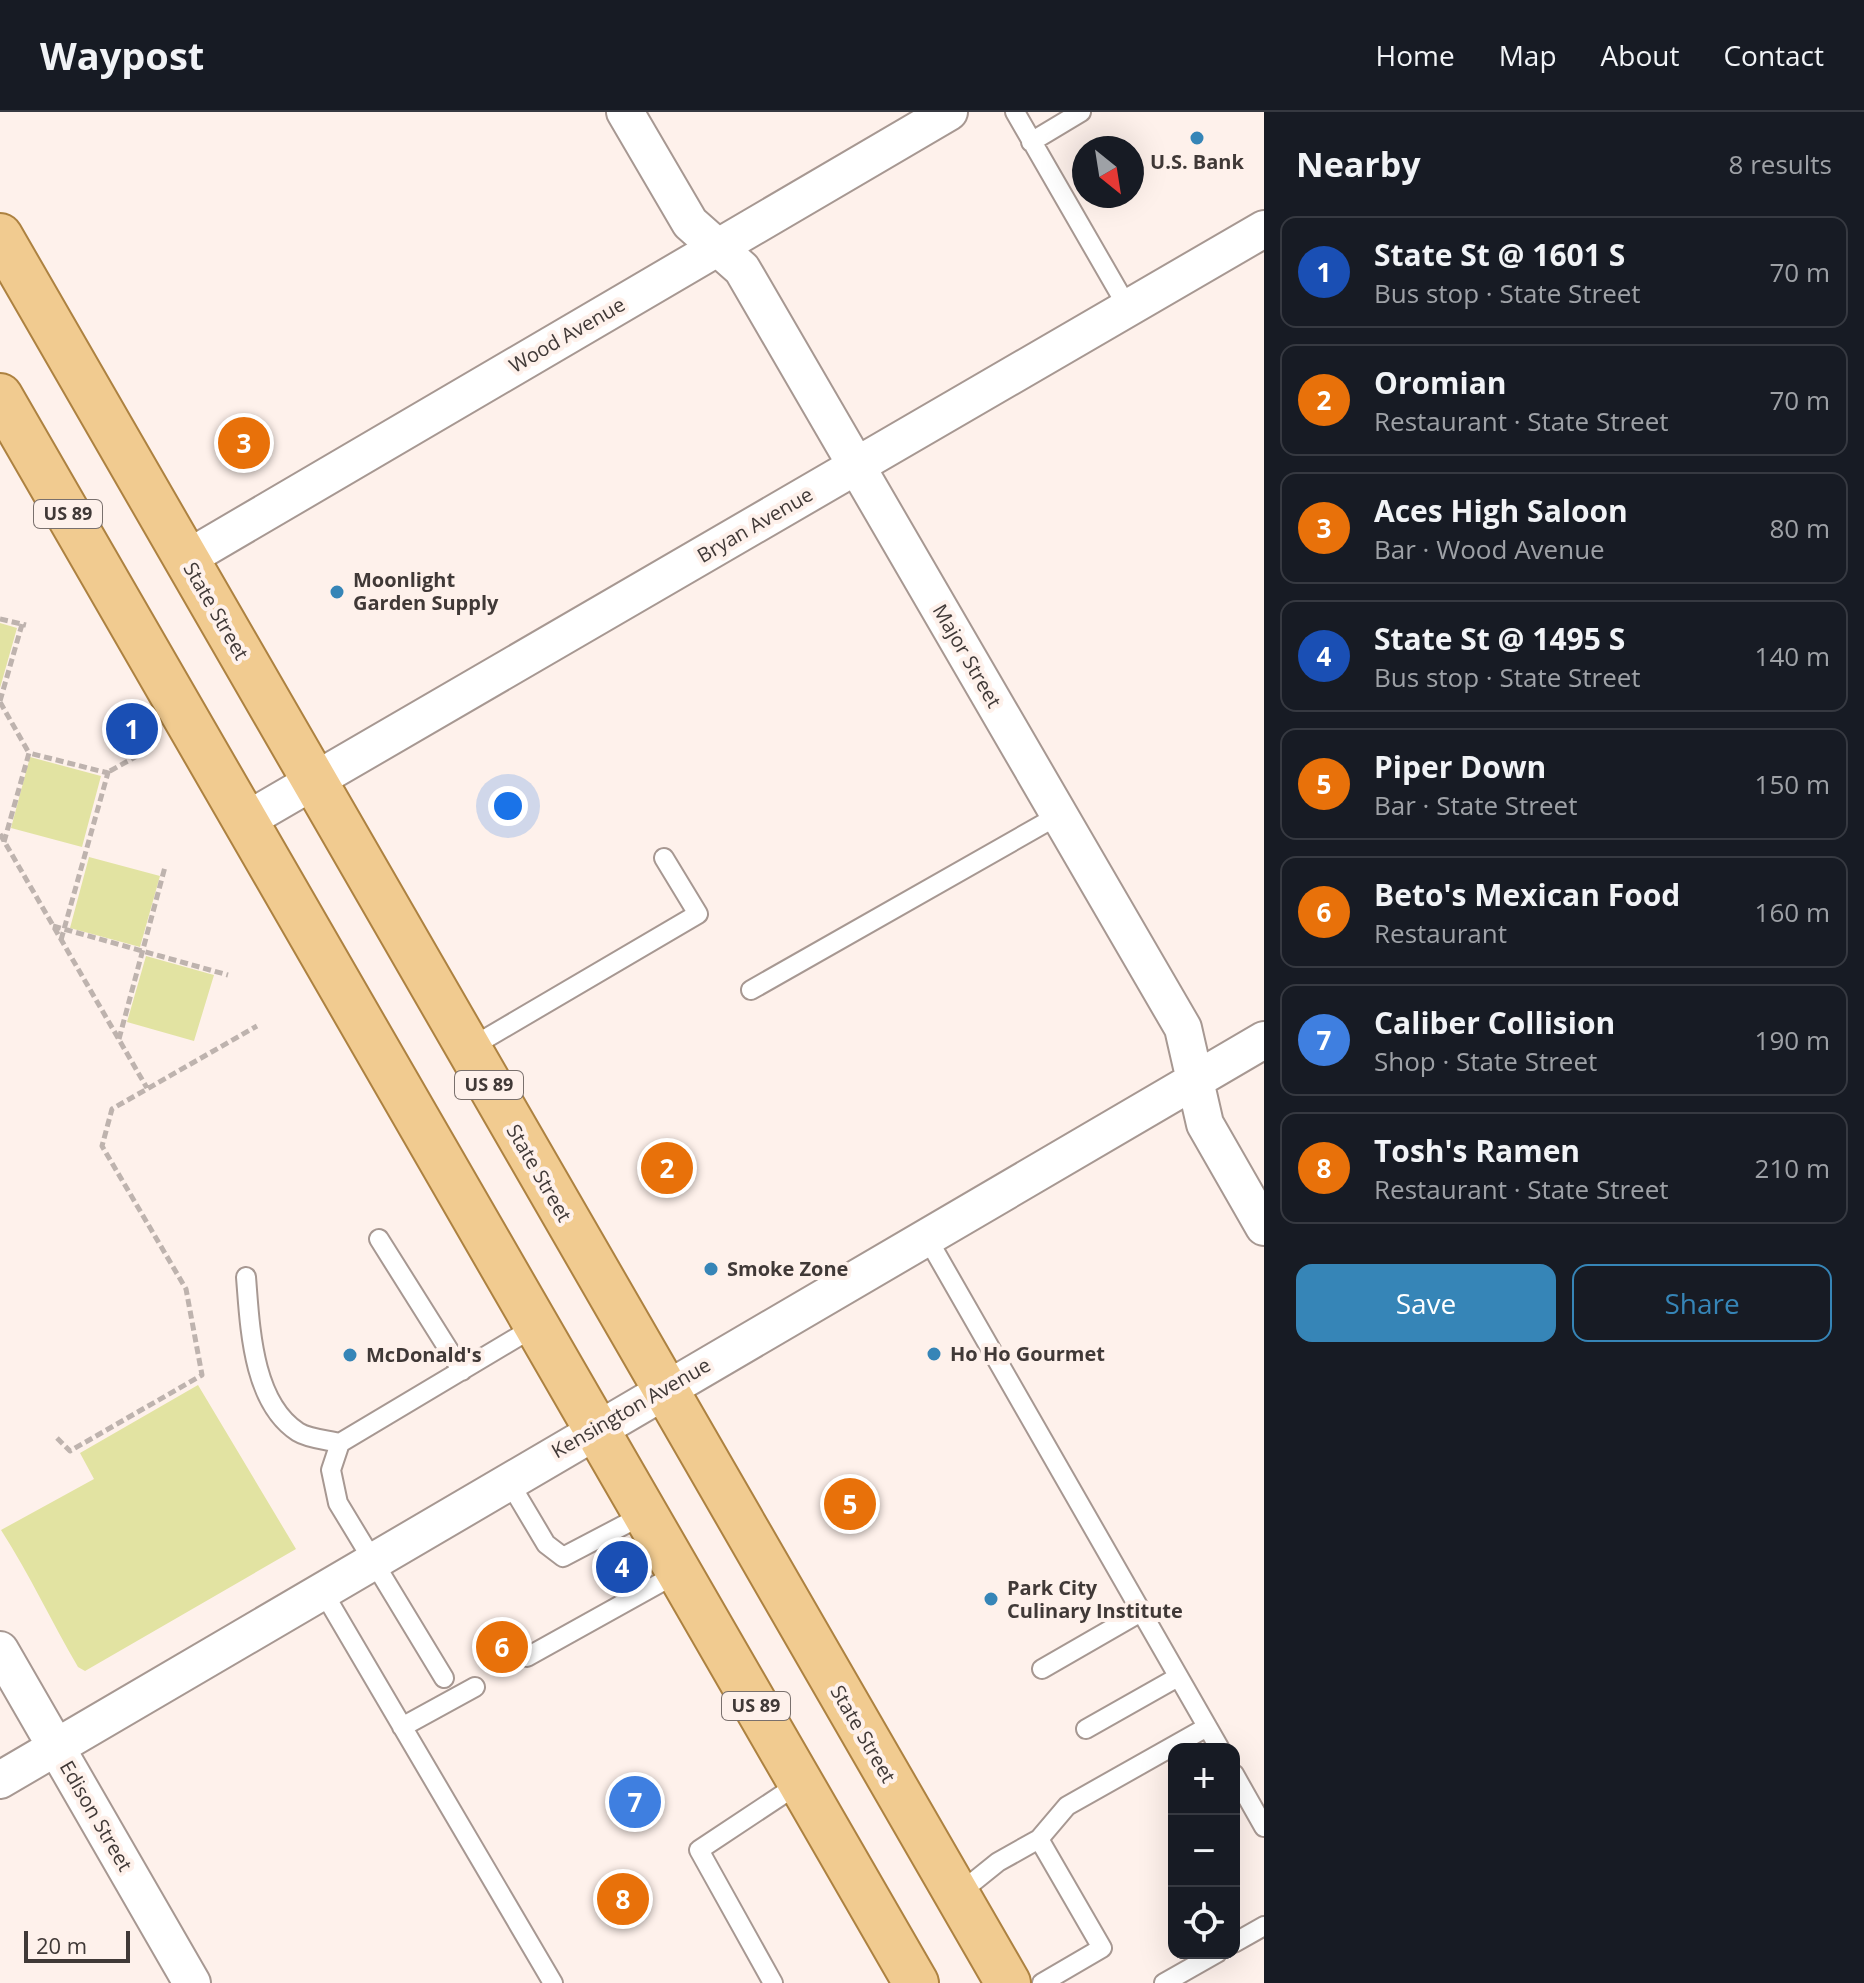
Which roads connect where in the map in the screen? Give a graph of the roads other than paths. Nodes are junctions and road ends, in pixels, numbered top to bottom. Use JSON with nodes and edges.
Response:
{"nodes":[{"id":1,"x":625,"y":112,"type":"edge"},
{"id":2,"x":949,"y":112,"type":"edge"},
{"id":3,"x":1015,"y":112,"type":"edge"},
{"id":4,"x":1081,"y":112,"type":"edge"},
{"id":5,"x":1031,"y":142,"type":"junction"},
{"id":6,"x":1264,"y":229,"type":"edge"},
{"id":7,"x":0,"y":236,"type":"edge"},
{"id":8,"x":718,"y":248,"type":"junction"},
{"id":9,"x":1128,"y":308,"type":"junction"},
{"id":10,"x":0,"y":396,"type":"edge"},
{"id":11,"x":856,"y":466,"type":"junction"},
{"id":12,"x":186,"y":559,"type":"junction"},
{"id":13,"x":314,"y":781,"type":"junction"},
{"id":14,"x":1059,"y":815,"type":"junction"},
{"id":15,"x":245,"y":821,"type":"junction"},
{"id":16,"x":664,"y":858,"type":"dead end"},
{"id":17,"x":751,"y":990,"type":"dead end"},
{"id":18,"x":1264,"y":1040,"type":"edge"},
{"id":19,"x":468,"y":1049,"type":"junction"},
{"id":20,"x":1196,"y":1079,"type":"junction"},
{"id":21,"x":1264,"y":1227,"type":"edge"},
{"id":22,"x":926,"y":1236,"type":"junction"},
{"id":23,"x":379,"y":1239,"type":"dead end"},
{"id":24,"x":246,"y":1277,"type":"dead end"},
{"id":25,"x":536,"y":1326,"type":"junction"},
{"id":26,"x":462,"y":1371,"type":"junction"},
{"id":27,"x":664,"y":1389,"type":"junction"},
{"id":28,"x":595,"y":1428,"type":"junction"},
{"id":29,"x":340,"y":1443,"type":"junction"},
{"id":30,"x":508,"y":1480,"type":"junction"},
{"id":31,"x":645,"y":1514,"type":"junction"},
{"id":32,"x":373,"y":1560,"type":"junction"},
{"id":33,"x":679,"y":1573,"type":"junction"},
{"id":34,"x":322,"y":1590,"type":"junction"},
{"id":35,"x":1141,"y":1612,"type":"junction"},
{"id":36,"x":0,"y":1650,"type":"edge"},
{"id":37,"x":527,"y":1657,"type":"dead end"},
{"id":38,"x":1042,"y":1669,"type":"dead end"},
{"id":39,"x":1178,"y":1677,"type":"junction"},
{"id":40,"x":444,"y":1678,"type":"dead end"},
{"id":41,"x":475,"y":1687,"type":"dead end"},
{"id":42,"x":402,"y":1727,"type":"junction"},
{"id":43,"x":1207,"y":1727,"type":"junction"},
{"id":44,"x":1086,"y":1729,"type":"dead end"},
{"id":45,"x":1216,"y":1743,"type":"edge"},
{"id":46,"x":56,"y":1747,"type":"junction"},
{"id":47,"x":0,"y":1780,"type":"edge"},
{"id":48,"x":800,"y":1783,"type":"junction"},
{"id":49,"x":1240,"y":1785,"type":"edge"},
{"id":50,"x":1264,"y":1827,"type":"edge"},
{"id":51,"x":1039,"y":1839,"type":"junction"},
{"id":52,"x":957,"y":1895,"type":"junction"},
{"id":53,"x":1264,"y":1926,"type":"edge"},
{"id":54,"x":1240,"y":1940,"type":"edge"},
{"id":55,"x":1206,"y":1959,"type":"edge"},
{"id":56,"x":192,"y":1983,"type":"edge"},
{"id":57,"x":553,"y":1983,"type":"edge"},
{"id":58,"x":773,"y":1983,"type":"edge"},
{"id":59,"x":916,"y":1983,"type":"edge"},
{"id":60,"x":1008,"y":1983,"type":"edge"},
{"id":61,"x":1042,"y":1983,"type":"edge"},
{"id":62,"x":1164,"y":1983,"type":"edge"}],
"edges":[{"from":1,"to":8,"type":"street","name":"Major Street"},
{"from":2,"to":8,"type":"street","name":"Wood Avenue"},
{"from":3,"to":5,"type":"lane"},
{"from":4,"to":5,"type":"lane"},
{"from":5,"to":9,"type":"lane"},
{"from":6,"to":9,"type":"street","name":"Bryan Avenue"},
{"from":7,"to":12,"type":"main road","name":"State Street","number":"US 89"},
{"from":8,"to":11,"type":"street","name":"Major Street"},
{"from":8,"to":12,"type":"street","name":"Wood Avenue"},
{"from":9,"to":11,"type":"street","name":"Bryan Avenue"},
{"from":10,"to":15,"type":"main road","number":"US 89"},
{"from":11,"to":13,"type":"street","name":"Bryan Avenue"},
{"from":11,"to":14,"type":"street","name":"Major Street"},
{"from":12,"to":13,"type":"main road","name":"State Street","number":"US 89"},
{"from":13,"to":15,"type":"street","name":"Bryan Avenue"},
{"from":13,"to":19,"type":"main road","name":"State Street","number":"US 89"},
{"from":14,"to":17,"type":"lane"},
{"from":14,"to":20,"type":"street","name":"Major Street"},
{"from":15,"to":25,"type":"main road","number":"US 89"},
{"from":16,"to":19,"type":"lane"},
{"from":18,"to":20,"type":"street","name":"Kensington Avenue"},
{"from":19,"to":27,"type":"main road","name":"State Street","number":"US 89"},
{"from":20,"to":21,"type":"street","name":"Major Street"},
{"from":20,"to":22,"type":"street","name":"Kensington Avenue"},
{"from":22,"to":27,"type":"street","name":"Kensington Avenue"},
{"from":22,"to":35,"type":"lane"},
{"from":23,"to":26,"type":"lane"},
{"from":24,"to":29,"type":"lane"},
{"from":25,"to":26,"type":"lane"},
{"from":25,"to":28,"type":"main road","number":"US 89"},
{"from":26,"to":29,"type":"lane"},
{"from":27,"to":28,"type":"street","name":"Kensington Avenue"},
{"from":27,"to":52,"type":"main road","name":"State Street","number":"US 89"},
{"from":28,"to":30,"type":"street","name":"Kensington Avenue"},
{"from":28,"to":31,"type":"main road","number":"US 89"},
{"from":29,"to":32,"type":"lane"},
{"from":30,"to":31,"type":"lane"},
{"from":30,"to":32,"type":"street","name":"Kensington Avenue"},
{"from":31,"to":33,"type":"main road","number":"US 89"},
{"from":32,"to":34,"type":"street","name":"Kensington Avenue"},
{"from":32,"to":40,"type":"lane"},
{"from":33,"to":37,"type":"lane"},
{"from":33,"to":48,"type":"main road","number":"US 89"},
{"from":34,"to":42,"type":"lane"},
{"from":34,"to":46,"type":"street","name":"Kensington Avenue"},
{"from":35,"to":38,"type":"lane"},
{"from":35,"to":39,"type":"lane"},
{"from":36,"to":46,"type":"street","name":"Edison Street"},
{"from":39,"to":43,"type":"lane"},
{"from":39,"to":44,"type":"lane"},
{"from":41,"to":42,"type":"lane"},
{"from":42,"to":57,"type":"lane"},
{"from":43,"to":45,"type":"lane"},
{"from":43,"to":51,"type":"lane"},
{"from":46,"to":47,"type":"street","name":"Kensington Avenue"},
{"from":46,"to":56,"type":"street","name":"Edison Street"},
{"from":48,"to":58,"type":"lane"},
{"from":48,"to":59,"type":"main road","number":"US 89"},
{"from":49,"to":50,"type":"lane"},
{"from":51,"to":52,"type":"lane"},
{"from":51,"to":61,"type":"lane"},
{"from":52,"to":60,"type":"main road","name":"State Street","number":"US 89"},
{"from":53,"to":54,"type":"lane"},
{"from":55,"to":62,"type":"lane"}]}
